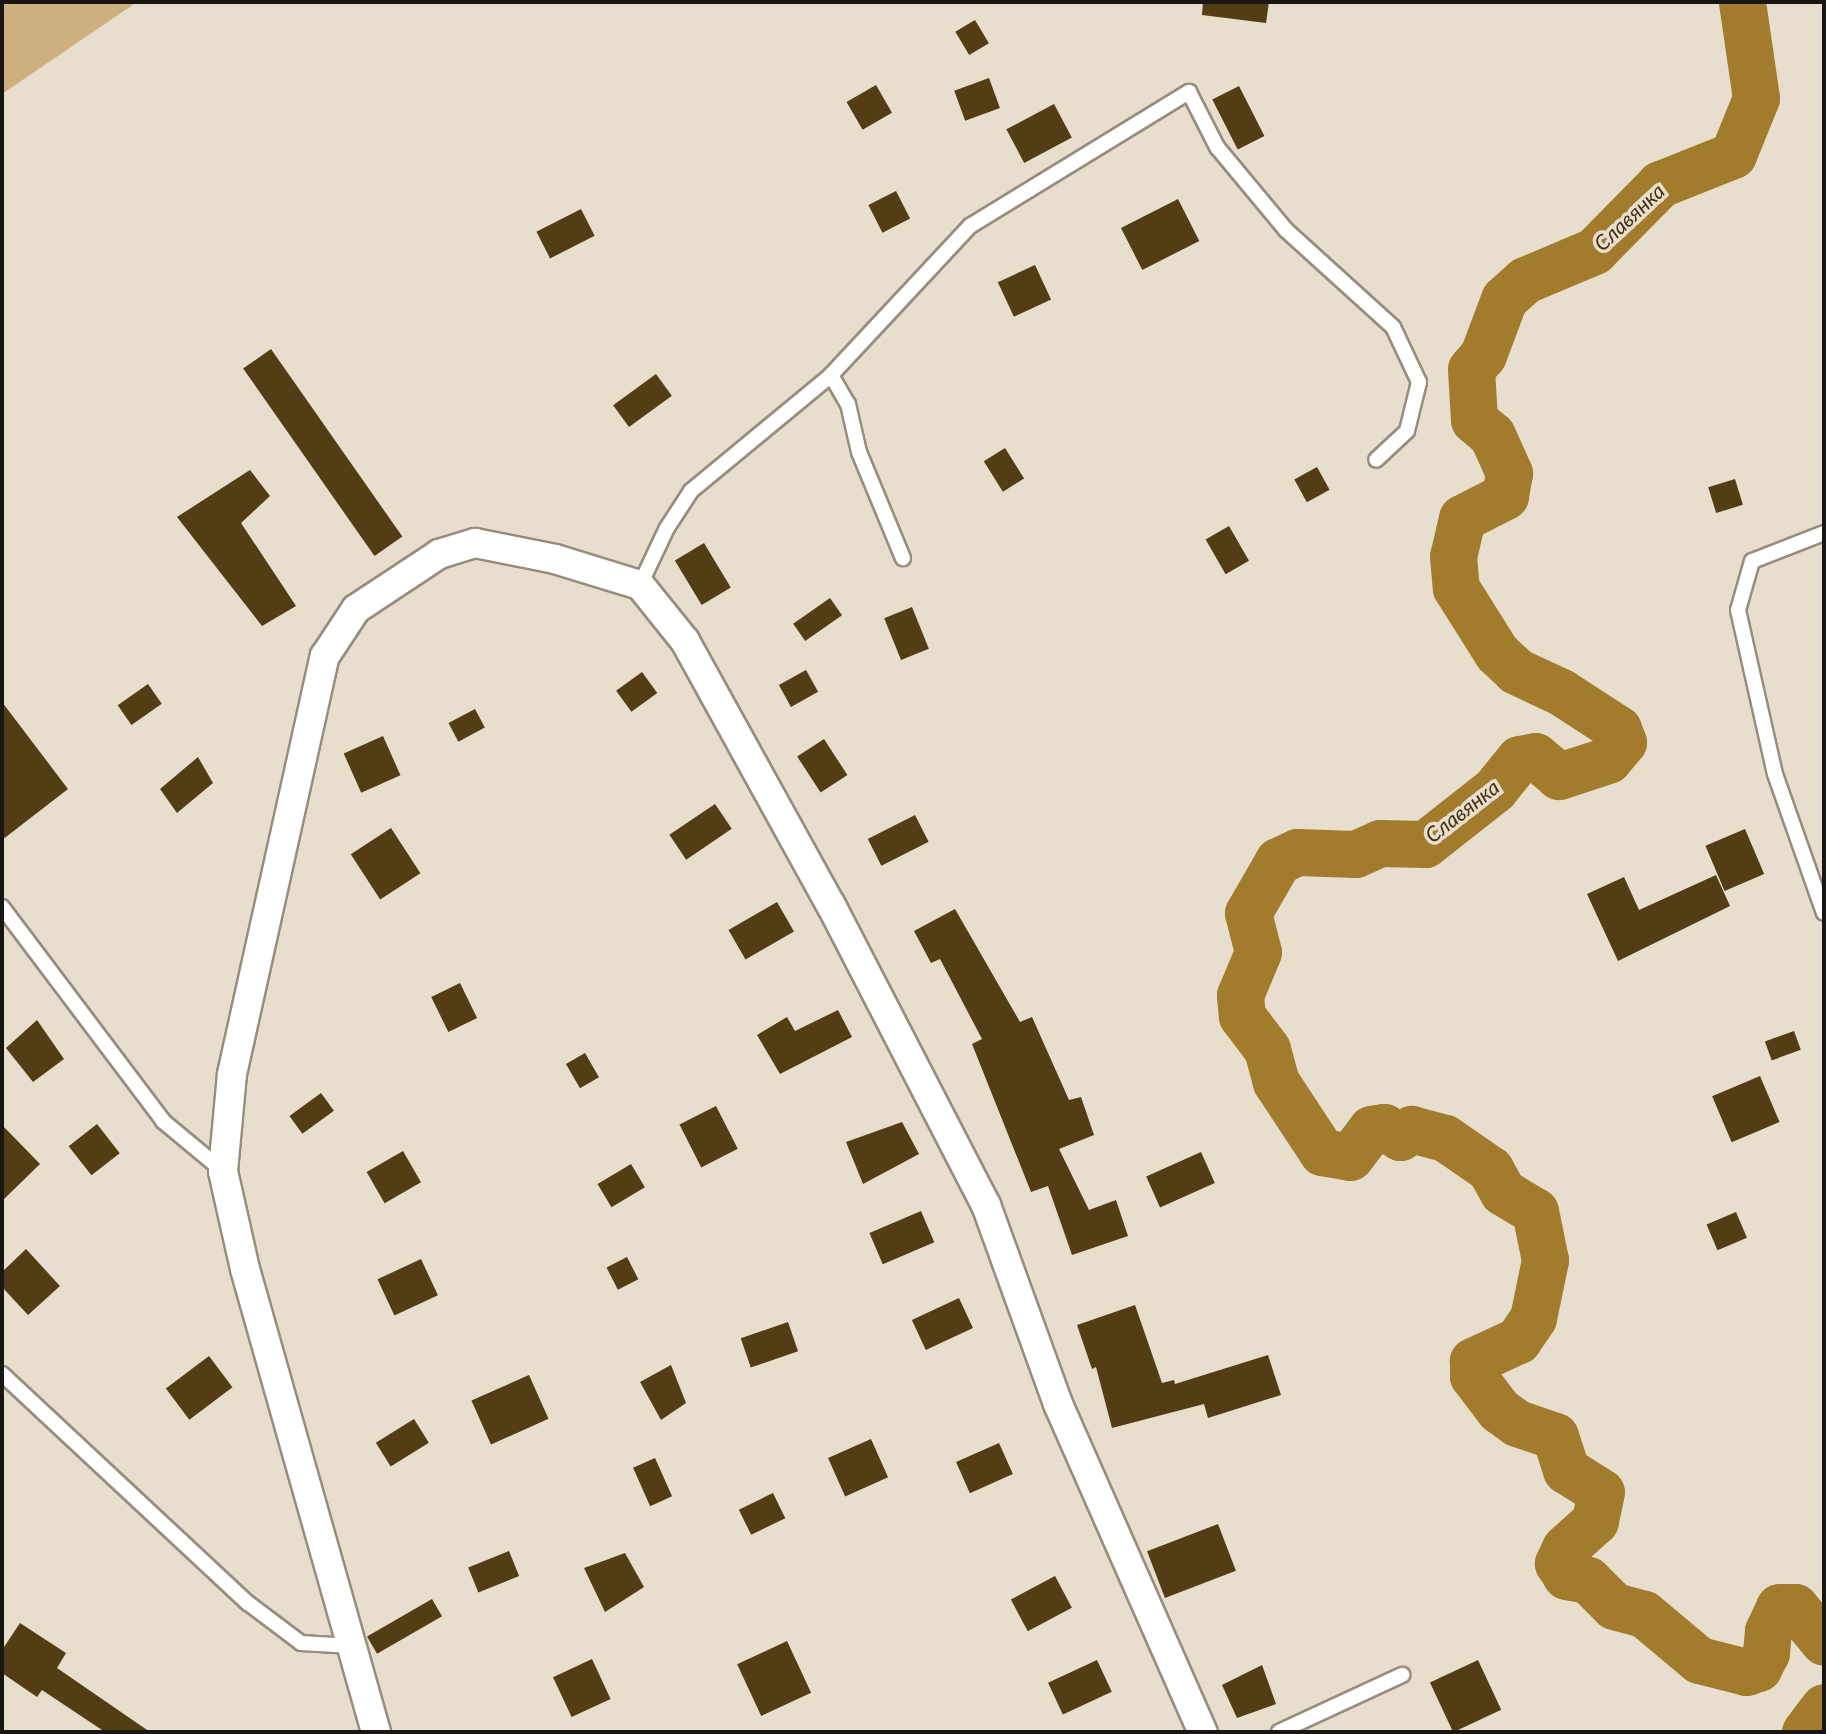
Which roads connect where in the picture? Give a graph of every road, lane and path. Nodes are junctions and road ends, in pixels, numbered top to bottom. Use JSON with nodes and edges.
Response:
{"nodes":[{"id":1,"x":831,"y":375,"type":"junction"},
{"id":2,"x":1376,"y":460,"type":"dead end"},
{"id":3,"x":1824,"y":533,"type":"edge"},
{"id":4,"x":903,"y":558,"type":"dead end"},
{"id":5,"x":640,"y":585,"type":"junction"},
{"id":6,"x":2,"y":907,"type":"edge"},
{"id":7,"x":1824,"y":913,"type":"edge"},
{"id":8,"x":223,"y":1171,"type":"junction"},
{"id":9,"x":2,"y":1374,"type":"edge"},
{"id":10,"x":352,"y":1646,"type":"junction"},
{"id":11,"x":1402,"y":1675,"type":"dead end"},
{"id":12,"x":376,"y":1732,"type":"edge"},
{"id":13,"x":1203,"y":1732,"type":"edge"},
{"id":14,"x":1279,"y":1732,"type":"edge"}],
"edges":[{"from":1,"to":2,"type":"lane"},
{"from":1,"to":4,"type":"lane"},
{"from":1,"to":5,"type":"lane"},
{"from":3,"to":7,"type":"lane"},
{"from":5,"to":8,"type":"street"},
{"from":5,"to":13,"type":"street"},
{"from":6,"to":8,"type":"lane"},
{"from":8,"to":10,"type":"street"},
{"from":9,"to":10,"type":"lane"},
{"from":10,"to":12,"type":"street"},
{"from":11,"to":14,"type":"lane"}]}
